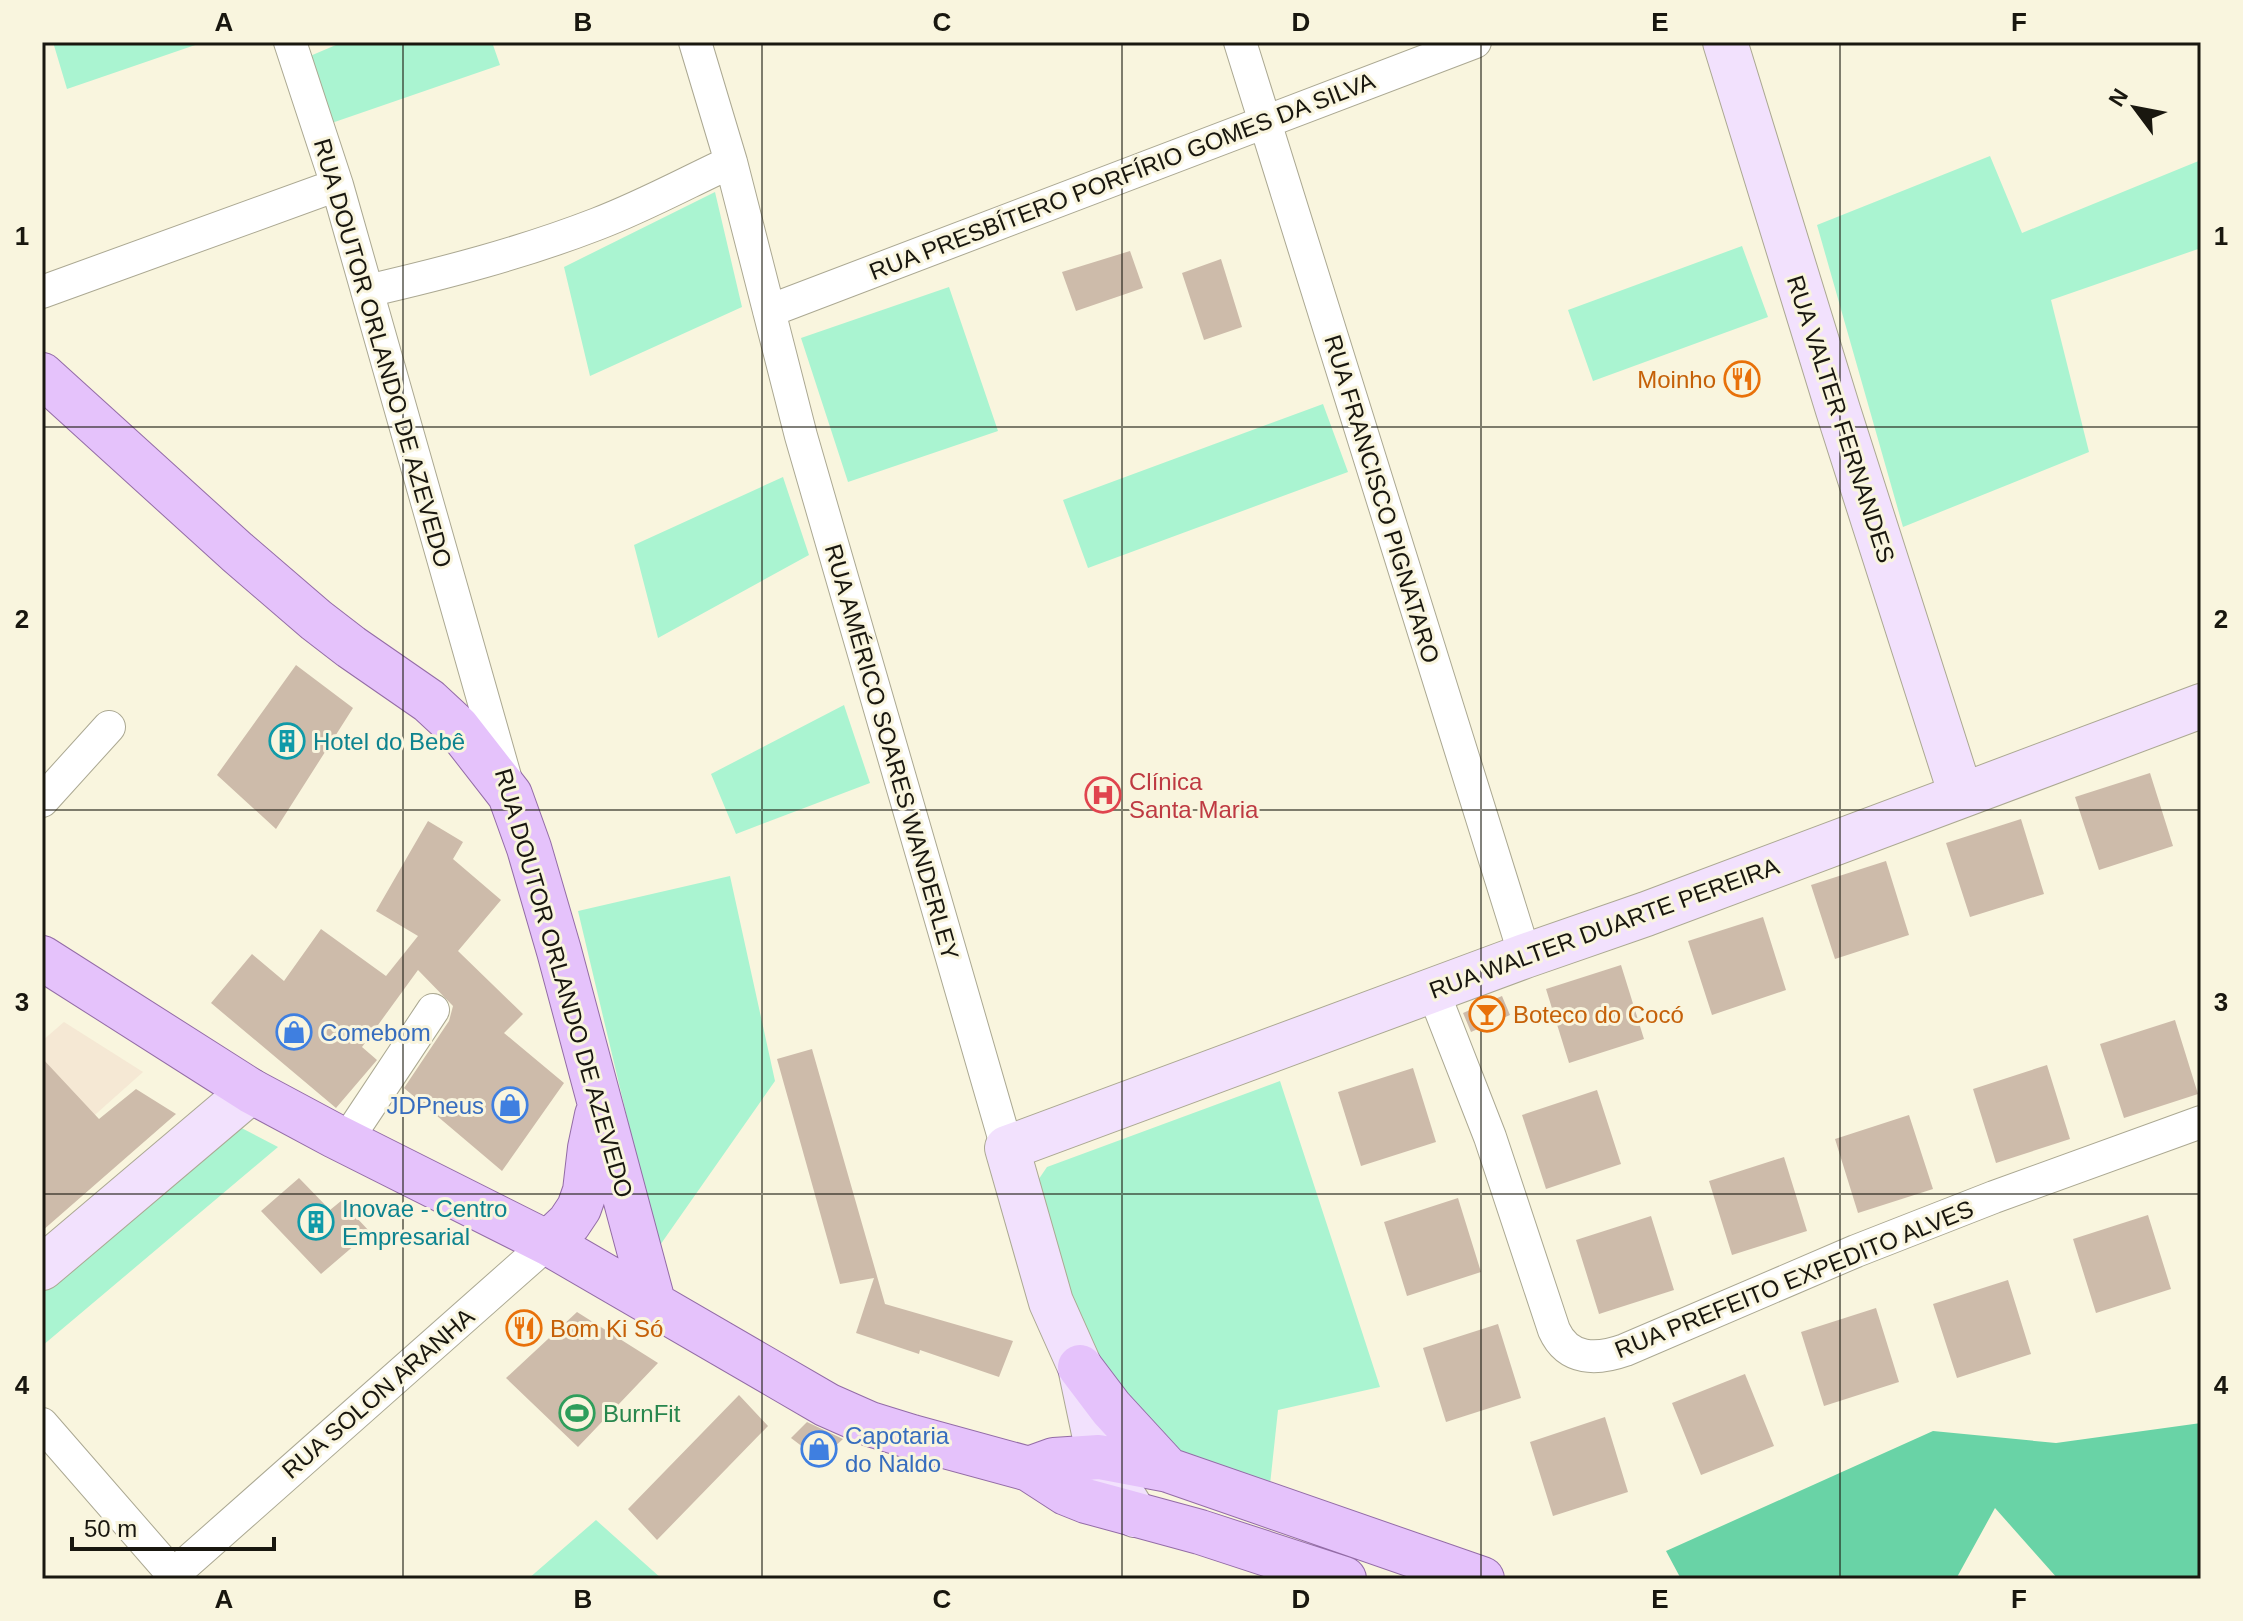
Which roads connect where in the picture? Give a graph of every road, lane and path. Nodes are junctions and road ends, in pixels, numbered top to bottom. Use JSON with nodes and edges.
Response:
{"nodes":[{"id":1,"x":290,"y":42,"type":"edge"},
{"id":2,"x":695,"y":42,"type":"edge"},
{"id":3,"x":1240,"y":42,"type":"edge"},
{"id":4,"x":1475,"y":42,"type":"edge"},
{"id":5,"x":1725,"y":42,"type":"edge"},
{"id":6,"x":1264,"y":123,"type":"junction"},
{"id":7,"x":731,"y":162,"type":"junction"},
{"id":8,"x":337,"y":185,"type":"junction"},
{"id":9,"x":367,"y":291,"type":"junction"},
{"id":10,"x":42,"y":292,"type":"edge"},
{"id":11,"x":769,"y":311,"type":"junction"},
{"id":12,"x":42,"y":375,"type":"edge"},
{"id":13,"x":472,"y":665,"type":"junction"},
{"id":14,"x":429,"y":701,"type":"junction"},
{"id":15,"x":2201,"y":706,"type":"edge"},
{"id":16,"x":109,"y":727,"type":"dead end"},
{"id":17,"x":510,"y":795,"type":"junction"},
{"id":18,"x":1961,"y":795,"type":"junction"},
{"id":19,"x":42,"y":801,"type":"edge"},
{"id":20,"x":1525,"y":956,"type":"junction"},
{"id":21,"x":42,"y":958,"type":"edge"},
{"id":22,"x":1433,"y":991,"type":"junction"},
{"id":23,"x":433,"y":1010,"type":"dead end"},
{"id":24,"x":251,"y":1091,"type":"junction"},
{"id":25,"x":600,"y":1105,"type":"junction"},
{"id":26,"x":2201,"y":1122,"type":"edge"},
{"id":27,"x":346,"y":1141,"type":"junction"},
{"id":28,"x":1007,"y":1148,"type":"junction"},
{"id":29,"x":548,"y":1243,"type":"junction"},
{"id":30,"x":42,"y":1268,"type":"edge"},
{"id":31,"x":653,"y":1302,"type":"junction"},
{"id":32,"x":1080,"y":1367,"type":"junction"},
{"id":33,"x":42,"y":1424,"type":"edge"},
{"id":34,"x":1099,"y":1457,"type":"junction"},
{"id":35,"x":1168,"y":1470,"type":"junction"},
{"id":36,"x":1039,"y":1476,"type":"junction"},
{"id":37,"x":1135,"y":1515,"type":"junction"},
{"id":38,"x":175,"y":1577,"type":"edge"},
{"id":39,"x":1344,"y":1579,"type":"edge"},
{"id":40,"x":1482,"y":1579,"type":"edge"}],
"edges":[{"from":1,"to":8,"type":"street","name":"RUA DOUTOR ORLANDO DE AZEVEDO"},
{"from":2,"to":7,"type":"street","name":"RUA AMÉRICO SOARES WANDERLEY"},
{"from":3,"to":6,"type":"street","name":"RUA FRANCISCO PIGNATARO"},
{"from":4,"to":6,"type":"street","name":"RUA PRESBÍTERO PORFÍRIO GOMES DA SILVA"},
{"from":5,"to":18,"type":"main road","name":"RUA VALTER FERNANDES"},
{"from":6,"to":11,"type":"street","name":"RUA PRESBÍTERO PORFÍRIO GOMES DA SILVA"},
{"from":6,"to":20,"type":"street","name":"RUA FRANCISCO PIGNATARO"},
{"from":7,"to":9,"type":"street"},
{"from":7,"to":11,"type":"street","name":"RUA AMÉRICO SOARES WANDERLEY"},
{"from":8,"to":9,"type":"street","name":"RUA DOUTOR ORLANDO DE AZEVEDO"},
{"from":8,"to":10,"type":"street"},
{"from":9,"to":13,"type":"street","name":"RUA DOUTOR ORLANDO DE AZEVEDO"},
{"from":11,"to":28,"type":"street","name":"RUA AMÉRICO SOARES WANDERLEY"},
{"from":12,"to":14,"type":"main road"},
{"from":13,"to":14,"type":"street"},
{"from":13,"to":17,"type":"street","name":"RUA DOUTOR ORLANDO DE AZEVEDO"},
{"from":14,"to":17,"type":"main road"},
{"from":15,"to":18,"type":"main road","name":"RUA WALTER DUARTE PEREIRA"},
{"from":16,"to":19,"type":"street"},
{"from":17,"to":25,"type":"main road","name":"RUA DOUTOR ORLANDO DE AZEVEDO"},
{"from":18,"to":20,"type":"main road","name":"RUA WALTER DUARTE PEREIRA"},
{"from":20,"to":22,"type":"main road","name":"RUA WALTER DUARTE PEREIRA"},
{"from":21,"to":24,"type":"main road"},
{"from":22,"to":26,"type":"street","name":"RUA PREFEITO EXPEDITO ALVES"},
{"from":22,"to":28,"type":"main road","name":"RUA WALTER DUARTE PEREIRA"},
{"from":23,"to":27,"type":"street"},
{"from":24,"to":27,"type":"main road"},
{"from":24,"to":30,"type":"main road"},
{"from":25,"to":29,"type":"main road"},
{"from":25,"to":31,"type":"main road","name":"RUA DOUTOR ORLANDO DE AZEVEDO"},
{"from":27,"to":29,"type":"main road"},
{"from":28,"to":32,"type":"main road","name":"RUA AMÉRICO SOARES WANDERLEY"},
{"from":29,"to":31,"type":"main road"},
{"from":29,"to":38,"type":"street","name":"RUA SOLON ARANHA"},
{"from":31,"to":36,"type":"main road"},
{"from":32,"to":34,"type":"main road","name":"RUA AMÉRICO SOARES WANDERLEY"},
{"from":32,"to":35,"type":"main road"},
{"from":33,"to":38,"type":"street"},
{"from":34,"to":35,"type":"main road"},
{"from":34,"to":36,"type":"main road"},
{"from":34,"to":37,"type":"main road","name":"RUA AMÉRICO SOARES WANDERLEY"},
{"from":35,"to":40,"type":"main road"},
{"from":36,"to":37,"type":"main road"},
{"from":37,"to":39,"type":"main road"}]}
